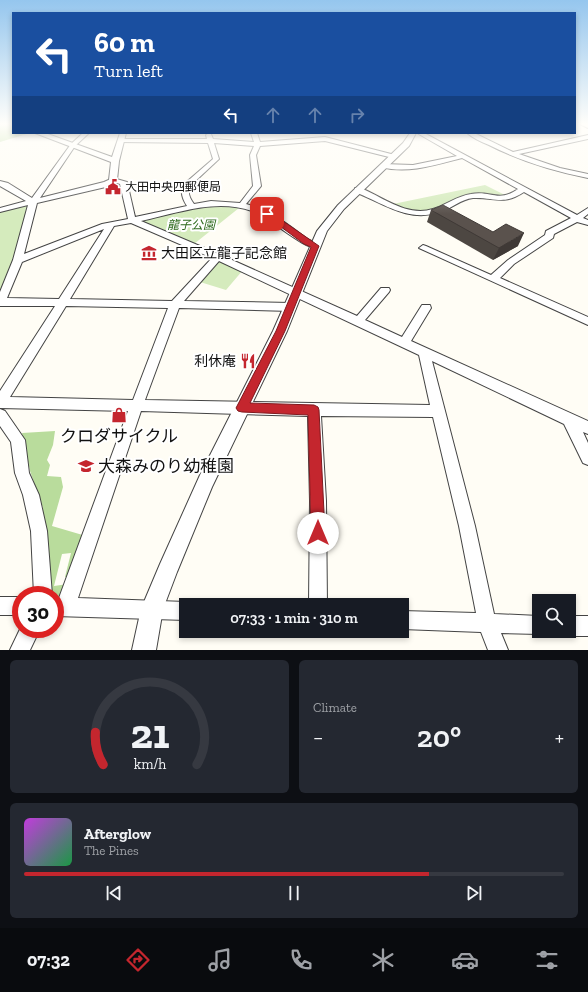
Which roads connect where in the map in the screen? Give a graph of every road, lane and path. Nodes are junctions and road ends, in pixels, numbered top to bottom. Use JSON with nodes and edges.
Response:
{"nodes":[{"id":1,"x":66,"y":154,"type":"edge"},
{"id":2,"x":98,"y":154,"type":"edge"},
{"id":3,"x":117,"y":154,"type":"edge"},
{"id":4,"x":215,"y":154,"type":"edge"},
{"id":5,"x":254,"y":154,"type":"edge"},
{"id":6,"x":368,"y":154,"type":"edge"},
{"id":7,"x":395,"y":154,"type":"edge"},
{"id":8,"x":460,"y":154,"type":"edge"},
{"id":9,"x":515,"y":154,"type":"edge"},
{"id":10,"x":463,"y":156,"type":"junction"},
{"id":11,"x":115,"y":161,"type":"junction"},
{"id":12,"x":388,"y":161,"type":"junction"},
{"id":13,"x":588,"y":176,"type":"edge"},
{"id":14,"x":113,"y":180,"type":"junction"},
{"id":15,"x":0,"y":183,"type":"edge"},
{"id":16,"x":524,"y":189,"type":"junction"},
{"id":17,"x":358,"y":190,"type":"junction"},
{"id":18,"x":33,"y":202,"type":"junction"},
{"id":19,"x":191,"y":206,"type":"junction"},
{"id":20,"x":241,"y":206,"type":"junction"},
{"id":21,"x":0,"y":210,"type":"edge"},
{"id":22,"x":588,"y":210,"type":"edge"},
{"id":23,"x":578,"y":219,"type":"junction"},
{"id":24,"x":132,"y":220,"type":"junction"},
{"id":25,"x":588,"y":223,"type":"edge"},
{"id":26,"x":111,"y":225,"type":"junction"},
{"id":27,"x":315,"y":246,"type":"junction"},
{"id":28,"x":423,"y":248,"type":"dead end"},
{"id":29,"x":218,"y":257,"type":"junction"},
{"id":30,"x":18,"y":260,"type":"junction"},
{"id":31,"x":495,"y":279,"type":"junction"},
{"id":32,"x":385,"y":290,"type":"dead end"},
{"id":33,"x":293,"y":300,"type":"junction"},
{"id":34,"x":0,"y":302,"type":"edge"},
{"id":35,"x":62,"y":302,"type":"junction"},
{"id":36,"x":175,"y":304,"type":"junction"},
{"id":37,"x":426,"y":308,"type":"dead end"},
{"id":38,"x":588,"y":321,"type":"edge"},
{"id":39,"x":358,"y":322,"type":"junction"},
{"id":40,"x":404,"y":344,"type":"junction"},
{"id":41,"x":424,"y":353,"type":"junction"},
{"id":42,"x":0,"y":402,"type":"edge"},
{"id":43,"x":137,"y":405,"type":"junction"},
{"id":44,"x":242,"y":408,"type":"junction"},
{"id":45,"x":314,"y":410,"type":"junction"},
{"id":46,"x":438,"y":411,"type":"junction"},
{"id":47,"x":0,"y":415,"type":"edge"},
{"id":48,"x":568,"y":419,"type":"junction"},
{"id":49,"x":588,"y":428,"type":"edge"},
{"id":50,"x":588,"y":458,"type":"edge"},
{"id":51,"x":42,"y":586,"type":"edge"},
{"id":52,"x":64,"y":597,"type":"edge"},
{"id":53,"x":318,"y":598,"type":"edge"},
{"id":54,"x":0,"y":606,"type":"edge"},
{"id":55,"x":12,"y":606,"type":"edge"},
{"id":56,"x":64,"y":608,"type":"edge"},
{"id":57,"x":152,"y":609,"type":"junction"},
{"id":58,"x":179,"y":611,"type":"edge"},
{"id":59,"x":409,"y":620,"type":"edge"},
{"id":60,"x":487,"y":623,"type":"junction"},
{"id":61,"x":532,"y":625,"type":"edge"},
{"id":62,"x":576,"y":626,"type":"edge"},
{"id":63,"x":588,"y":626,"type":"edge"},
{"id":64,"x":26,"y":638,"type":"edge"},
{"id":65,"x":20,"y":650,"type":"edge"},
{"id":66,"x":144,"y":650,"type":"edge"},
{"id":67,"x":498,"y":650,"type":"edge"}],
"edges":[{"from":1,"to":18,"type":"street"},
{"from":2,"to":11,"type":"street"},
{"from":3,"to":11,"type":"street"},
{"from":4,"to":19,"type":"street"},
{"from":5,"to":20,"type":"street"},
{"from":6,"to":12,"type":"street"},
{"from":7,"to":12,"type":"street"},
{"from":8,"to":10,"type":"street"},
{"from":9,"to":13,"type":"street"},
{"from":10,"to":12,"type":"street"},
{"from":10,"to":16,"type":"street"},
{"from":11,"to":14,"type":"street"},
{"from":12,"to":17,"type":"street"},
{"from":14,"to":18,"type":"street"},
{"from":14,"to":24,"type":"street"},
{"from":15,"to":18,"type":"street"},
{"from":16,"to":17,"type":"street"},
{"from":16,"to":23,"type":"street"},
{"from":17,"to":27,"type":"street"},
{"from":18,"to":21,"type":"street"},
{"from":18,"to":30,"type":"street"},
{"from":19,"to":20,"type":"street"},
{"from":19,"to":24,"type":"street"},
{"from":20,"to":27,"type":"street"},
{"from":22,"to":23,"type":"street"},
{"from":23,"to":25,"type":"street"},
{"from":23,"to":31,"type":"street"},
{"from":24,"to":26,"type":"street"},
{"from":24,"to":29,"type":"street"},
{"from":26,"to":30,"type":"street"},
{"from":26,"to":35,"type":"street"},
{"from":27,"to":33,"type":"street"},
{"from":28,"to":31,"type":"street"},
{"from":29,"to":33,"type":"street"},
{"from":29,"to":36,"type":"street"},
{"from":30,"to":34,"type":"street"},
{"from":31,"to":38,"type":"street"},
{"from":32,"to":39,"type":"street"},
{"from":33,"to":36,"type":"street"},
{"from":33,"to":39,"type":"street"},
{"from":33,"to":44,"type":"street"},
{"from":34,"to":35,"type":"street"},
{"from":35,"to":36,"type":"street"},
{"from":35,"to":42,"type":"street"},
{"from":36,"to":43,"type":"street"},
{"from":37,"to":40,"type":"street"},
{"from":39,"to":40,"type":"street"},
{"from":40,"to":41,"type":"street"},
{"from":41,"to":46,"type":"street"},
{"from":41,"to":48,"type":"street"},
{"from":42,"to":43,"type":"street"},
{"from":43,"to":44,"type":"street"},
{"from":43,"to":52,"type":"street"},
{"from":44,"to":45,"type":"street"},
{"from":44,"to":57,"type":"street"},
{"from":45,"to":46,"type":"street"},
{"from":45,"to":53,"type":"street"},
{"from":46,"to":60,"type":"street"},
{"from":47,"to":51,"type":"street"},
{"from":48,"to":49,"type":"street"},
{"from":48,"to":50,"type":"street"},
{"from":54,"to":55,"type":"street"},
{"from":56,"to":57,"type":"street"},
{"from":57,"to":58,"type":"street"},
{"from":57,"to":66,"type":"street"},
{"from":59,"to":60,"type":"street"},
{"from":60,"to":61,"type":"street"},
{"from":60,"to":67,"type":"street"},
{"from":62,"to":63,"type":"street"},
{"from":64,"to":65,"type":"street"}]}
